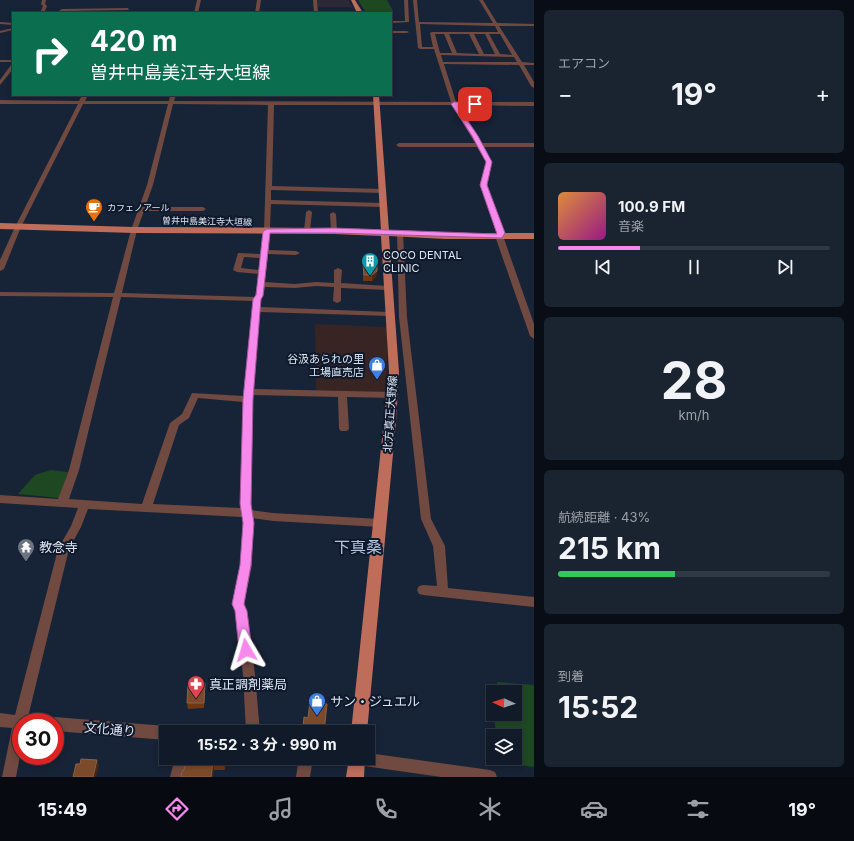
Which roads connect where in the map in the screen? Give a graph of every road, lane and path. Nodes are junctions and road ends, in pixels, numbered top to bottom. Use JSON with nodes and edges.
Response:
{"nodes":[{"id":1,"x":44,"y":0,"type":"edge"},
{"id":2,"x":199,"y":0,"type":"edge"},
{"id":3,"x":258,"y":0,"type":"edge"},
{"id":4,"x":315,"y":0,"type":"edge"},
{"id":5,"x":353,"y":0,"type":"edge"},
{"id":6,"x":406,"y":0,"type":"edge"},
{"id":7,"x":415,"y":0,"type":"edge"},
{"id":8,"x":481,"y":0,"type":"edge"},
{"id":9,"x":42,"y":12,"type":"edge"},
{"id":10,"x":59,"y":12,"type":"edge"},
{"id":11,"x":126,"y":12,"type":"edge"},
{"id":12,"x":196,"y":12,"type":"edge"},
{"id":13,"x":257,"y":12,"type":"edge"},
{"id":14,"x":316,"y":12,"type":"edge"},
{"id":15,"x":359,"y":12,"type":"edge"},
{"id":16,"x":392,"y":22,"type":"edge"},
{"id":17,"x":0,"y":23,"type":"edge"},
{"id":18,"x":417,"y":23,"type":"junction"},
{"id":19,"x":12,"y":24,"type":"edge"},
{"id":20,"x":496,"y":25,"type":"junction"},
{"id":21,"x":534,"y":26,"type":"edge"},
{"id":22,"x":12,"y":29,"type":"edge"},
{"id":23,"x":506,"y":30,"type":"dead end"},
{"id":24,"x":527,"y":31,"type":"dead end"},
{"id":25,"x":534,"y":31,"type":"edge"},
{"id":26,"x":0,"y":32,"type":"edge"},
{"id":27,"x":392,"y":32,"type":"edge"},
{"id":28,"x":407,"y":32,"type":"dead end"},
{"id":29,"x":500,"y":32,"type":"junction"},
{"id":30,"x":446,"y":33,"type":"junction"},
{"id":31,"x":471,"y":33,"type":"junction"},
{"id":32,"x":486,"y":33,"type":"junction"},
{"id":33,"x":436,"y":48,"type":"junction"},
{"id":34,"x":437,"y":54,"type":"junction"},
{"id":35,"x":455,"y":55,"type":"junction"},
{"id":36,"x":498,"y":55,"type":"junction"},
{"id":37,"x":483,"y":56,"type":"junction"},
{"id":38,"x":516,"y":56,"type":"junction"},
{"id":39,"x":0,"y":61,"type":"edge"},
{"id":40,"x":12,"y":61,"type":"edge"},
{"id":41,"x":441,"y":62,"type":"junction"},
{"id":42,"x":521,"y":64,"type":"junction"},
{"id":43,"x":534,"y":64,"type":"edge"},
{"id":44,"x":12,"y":67,"type":"edge"},
{"id":45,"x":0,"y":83,"type":"edge"},
{"id":46,"x":534,"y":86,"type":"edge"},
{"id":47,"x":84,"y":96,"type":"edge"},
{"id":48,"x":172,"y":96,"type":"edge"},
{"id":49,"x":250,"y":96,"type":"edge"},
{"id":50,"x":324,"y":96,"type":"edge"},
{"id":51,"x":377,"y":100,"type":"edge"},
{"id":52,"x":0,"y":102,"type":"edge"},
{"id":53,"x":81,"y":103,"type":"junction"},
{"id":54,"x":170,"y":104,"type":"junction"},
{"id":55,"x":250,"y":104,"type":"junction"},
{"id":56,"x":270,"y":104,"type":"junction"},
{"id":57,"x":325,"y":104,"type":"junction"},
{"id":58,"x":454,"y":104,"type":"junction"},
{"id":59,"x":534,"y":104,"type":"edge"},
{"id":60,"x":480,"y":144,"type":"junction"},
{"id":61,"x":399,"y":145,"type":"dead end"},
{"id":62,"x":534,"y":145,"type":"edge"},
{"id":63,"x":268,"y":188,"type":"junction"},
{"id":64,"x":382,"y":192,"type":"junction"},
{"id":65,"x":268,"y":202,"type":"junction"},
{"id":66,"x":383,"y":205,"type":"junction"},
{"id":67,"x":142,"y":209,"type":"junction"},
{"id":68,"x":203,"y":209,"type":"dead end"},
{"id":69,"x":309,"y":212,"type":"dead end"},
{"id":70,"x":333,"y":214,"type":"dead end"},
{"id":71,"x":0,"y":226,"type":"edge"},
{"id":72,"x":18,"y":227,"type":"junction"},
{"id":73,"x":134,"y":230,"type":"junction"},
{"id":74,"x":267,"y":231,"type":"junction"},
{"id":75,"x":307,"y":231,"type":"junction"},
{"id":76,"x":334,"y":231,"type":"junction"},
{"id":77,"x":384,"y":232,"type":"junction"},
{"id":78,"x":400,"y":233,"type":"junction"},
{"id":79,"x":499,"y":236,"type":"junction"},
{"id":80,"x":534,"y":236,"type":"edge"},
{"id":81,"x":296,"y":253,"type":"dead end"},
{"id":82,"x":264,"y":254,"type":"junction"},
{"id":83,"x":0,"y":269,"type":"edge"},
{"id":84,"x":338,"y":270,"type":"dead end"},
{"id":85,"x":262,"y":272,"type":"junction"},
{"id":86,"x":261,"y":284,"type":"junction"},
{"id":87,"x":338,"y":285,"type":"junction"},
{"id":88,"x":388,"y":288,"type":"junction"},
{"id":89,"x":0,"y":294,"type":"edge"},
{"id":90,"x":118,"y":295,"type":"junction"},
{"id":91,"x":257,"y":299,"type":"junction"},
{"id":92,"x":337,"y":301,"type":"dead end"},
{"id":93,"x":256,"y":309,"type":"junction"},
{"id":94,"x":390,"y":314,"type":"junction"},
{"id":95,"x":534,"y":336,"type":"edge"},
{"id":96,"x":342,"y":394,"type":"junction"},
{"id":97,"x":392,"y":395,"type":"junction"},
{"id":98,"x":249,"y":396,"type":"junction"},
{"id":99,"x":344,"y":429,"type":"dead end"},
{"id":100,"x":0,"y":499,"type":"edge"},
{"id":101,"x":62,"y":503,"type":"junction"},
{"id":102,"x":85,"y":504,"type":"junction"},
{"id":103,"x":146,"y":508,"type":"junction"},
{"id":104,"x":247,"y":514,"type":"junction"},
{"id":105,"x":380,"y":523,"type":"junction"},
{"id":106,"x":423,"y":590,"type":"dead end"},
{"id":107,"x":443,"y":592,"type":"junction"},
{"id":108,"x":534,"y":602,"type":"edge"},
{"id":109,"x":24,"y":713,"type":"edge"},
{"id":110,"x":0,"y":720,"type":"edge"},
{"id":111,"x":12,"y":721,"type":"edge"},
{"id":112,"x":64,"y":725,"type":"edge"},
{"id":113,"x":252,"y":725,"type":"edge"},
{"id":114,"x":360,"y":725,"type":"edge"},
{"id":115,"x":159,"y":732,"type":"edge"},
{"id":116,"x":375,"y":761,"type":"edge"},
{"id":117,"x":12,"y":764,"type":"edge"},
{"id":118,"x":180,"y":765,"type":"edge"},
{"id":119,"x":305,"y":765,"type":"edge"},
{"id":120,"x":356,"y":765,"type":"edge"},
{"id":121,"x":9,"y":777,"type":"edge"},
{"id":122,"x":177,"y":777,"type":"edge"},
{"id":123,"x":303,"y":777,"type":"edge"},
{"id":124,"x":355,"y":777,"type":"edge"},
{"id":125,"x":490,"y":777,"type":"edge"}],
"edges":[{"from":1,"to":9,"type":"street"},
{"from":2,"to":12,"type":"street"},
{"from":3,"to":13,"type":"street"},
{"from":4,"to":14,"type":"street"},
{"from":5,"to":15,"type":"main road"},
{"from":6,"to":16,"type":"street"},
{"from":7,"to":18,"type":"street"},
{"from":8,"to":20,"type":"street"},
{"from":10,"to":11,"type":"street"},
{"from":17,"to":19,"type":"street"},
{"from":18,"to":20,"type":"street"},
{"from":18,"to":33,"type":"street"},
{"from":20,"to":21,"type":"street"},
{"from":20,"to":29,"type":"street"},
{"from":22,"to":26,"type":"street"},
{"from":23,"to":29,"type":"street"},
{"from":24,"to":25,"type":"street"},
{"from":27,"to":28,"type":"street"},
{"from":29,"to":32,"type":"street"},
{"from":29,"to":38,"type":"street"},
{"from":30,"to":31,"type":"street"},
{"from":30,"to":33,"type":"street"},
{"from":30,"to":35,"type":"street"},
{"from":31,"to":32,"type":"street"},
{"from":31,"to":37,"type":"street"},
{"from":32,"to":36,"type":"street"},
{"from":33,"to":34,"type":"street"},
{"from":34,"to":35,"type":"street"},
{"from":34,"to":41,"type":"street"},
{"from":35,"to":37,"type":"street"},
{"from":36,"to":37,"type":"street"},
{"from":36,"to":38,"type":"street"},
{"from":38,"to":42,"type":"street"},
{"from":39,"to":40,"type":"street"},
{"from":41,"to":42,"type":"street"},
{"from":41,"to":58,"type":"street"},
{"from":42,"to":43,"type":"street"},
{"from":42,"to":46,"type":"street"},
{"from":44,"to":45,"type":"street"},
{"from":47,"to":53,"type":"street"},
{"from":48,"to":54,"type":"street"},
{"from":49,"to":55,"type":"street"},
{"from":50,"to":57,"type":"street"},
{"from":51,"to":57,"type":"street"},
{"from":51,"to":58,"type":"street"},
{"from":51,"to":64,"type":"main road","name":"北方真正大野線"},
{"from":52,"to":53,"type":"street"},
{"from":53,"to":54,"type":"street"},
{"from":53,"to":72,"type":"street"},
{"from":54,"to":55,"type":"street"},
{"from":54,"to":67,"type":"street"},
{"from":55,"to":56,"type":"street"},
{"from":56,"to":57,"type":"street"},
{"from":56,"to":63,"type":"street"},
{"from":58,"to":59,"type":"street"},
{"from":58,"to":60,"type":"street"},
{"from":60,"to":61,"type":"street"},
{"from":60,"to":62,"type":"street"},
{"from":60,"to":79,"type":"street"},
{"from":63,"to":64,"type":"street"},
{"from":63,"to":65,"type":"street"},
{"from":64,"to":66,"type":"main road","name":"北方真正大野線"},
{"from":65,"to":66,"type":"street"},
{"from":65,"to":74,"type":"street"},
{"from":66,"to":77,"type":"main road","name":"北方真正大野線"},
{"from":67,"to":68,"type":"street"},
{"from":67,"to":73,"type":"street"},
{"from":69,"to":75,"type":"street"},
{"from":70,"to":76,"type":"street"},
{"from":71,"to":72,"type":"main road","name":"曽井中島美江寺大垣線"},
{"from":72,"to":73,"type":"main road","name":"曽井中島美江寺大垣線"},
{"from":72,"to":83,"type":"street"},
{"from":73,"to":74,"type":"main road","name":"曽井中島美江寺大垣線"},
{"from":73,"to":90,"type":"street"},
{"from":74,"to":75,"type":"main road","name":"曽井中島美江寺大垣線"},
{"from":74,"to":82,"type":"street"},
{"from":75,"to":76,"type":"main road","name":"曽井中島美江寺大垣線"},
{"from":76,"to":77,"type":"main road","name":"曽井中島美江寺大垣線"},
{"from":77,"to":78,"type":"main road","name":"曽井中島美江寺大垣線"},
{"from":77,"to":88,"type":"main road","name":"北方真正大野線"},
{"from":78,"to":79,"type":"main road","name":"曽井中島美江寺大垣線"},
{"from":78,"to":107,"type":"street"},
{"from":79,"to":80,"type":"main road","name":"曽井中島美江寺大垣線"},
{"from":79,"to":95,"type":"street"},
{"from":81,"to":82,"type":"street"},
{"from":82,"to":85,"type":"street"},
{"from":82,"to":85,"type":"street"},
{"from":84,"to":87,"type":"street"},
{"from":85,"to":86,"type":"street"},
{"from":86,"to":87,"type":"street"},
{"from":86,"to":91,"type":"street"},
{"from":87,"to":88,"type":"street"},
{"from":87,"to":92,"type":"street"},
{"from":88,"to":94,"type":"main road","name":"北方真正大野線"},
{"from":89,"to":90,"type":"street"},
{"from":90,"to":91,"type":"street"},
{"from":90,"to":101,"type":"street"},
{"from":91,"to":93,"type":"street"},
{"from":93,"to":94,"type":"street"},
{"from":93,"to":98,"type":"street"},
{"from":94,"to":97,"type":"main road","name":"北方真正大野線"},
{"from":96,"to":97,"type":"street"},
{"from":96,"to":98,"type":"street"},
{"from":96,"to":99,"type":"street"},
{"from":97,"to":105,"type":"main road","name":"北方真正大野線"},
{"from":98,"to":103,"type":"street"},
{"from":98,"to":104,"type":"street"},
{"from":100,"to":101,"type":"street"},
{"from":101,"to":102,"type":"street"},
{"from":102,"to":103,"type":"street"},
{"from":102,"to":109,"type":"street"},
{"from":103,"to":104,"type":"street"},
{"from":104,"to":105,"type":"street"},
{"from":104,"to":113,"type":"street"},
{"from":105,"to":114,"type":"main road","name":"北方真正大野線"},
{"from":106,"to":107,"type":"street"},
{"from":107,"to":108,"type":"street"},
{"from":110,"to":111,"type":"street"},
{"from":112,"to":115,"type":"street","name":"文化通り"},
{"from":116,"to":125,"type":"street"},
{"from":117,"to":121,"type":"street"},
{"from":118,"to":122,"type":"street"},
{"from":119,"to":123,"type":"street"},
{"from":120,"to":124,"type":"main road"}]}
